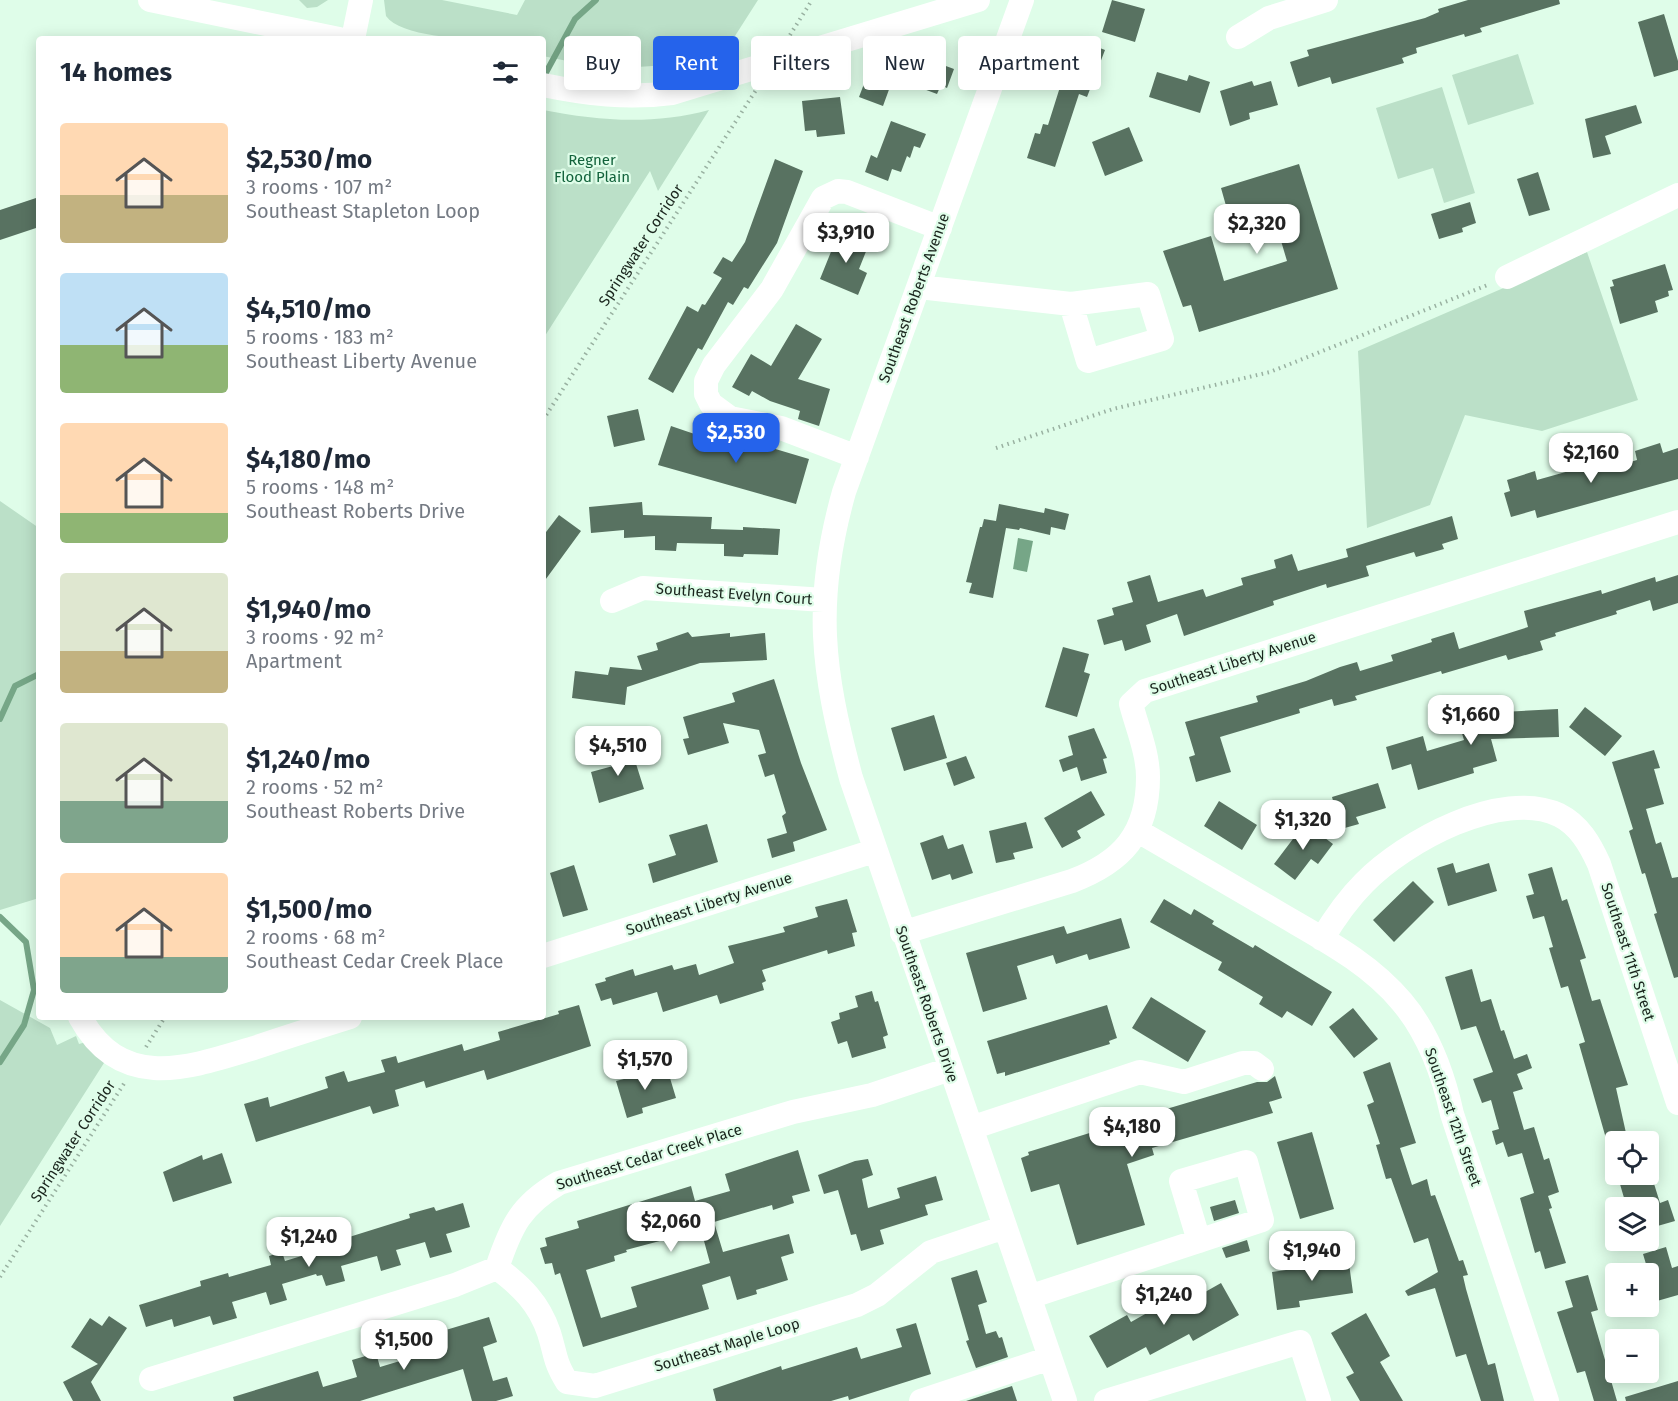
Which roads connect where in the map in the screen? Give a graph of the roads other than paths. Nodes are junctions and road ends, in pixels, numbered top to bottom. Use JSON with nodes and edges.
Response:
{"nodes":[{"id":1,"x":150,"y":0,"type":"edge"},
{"id":2,"x":361,"y":0,"type":"edge"},
{"id":3,"x":978,"y":0,"type":"edge"},
{"id":4,"x":1022,"y":0,"type":"edge"},
{"id":5,"x":1326,"y":0,"type":"edge"},
{"id":6,"x":324,"y":36,"type":"edge"},
{"id":7,"x":354,"y":36,"type":"edge"},
{"id":8,"x":1238,"y":37,"type":"dead end"},
{"id":9,"x":546,"y":86,"type":"edge"},
{"id":10,"x":1678,"y":195,"type":"edge"},
{"id":11,"x":940,"y":228,"type":"junction"},
{"id":12,"x":1507,"y":277,"type":"road end"},
{"id":13,"x":919,"y":287,"type":"junction"},
{"id":14,"x":1071,"y":304,"type":"dead end"},
{"id":15,"x":857,"y":457,"type":"junction"},
{"id":16,"x":1678,"y":522,"type":"edge"},
{"id":17,"x":824,"y":600,"type":"junction"},
{"id":18,"x":612,"y":601,"type":"dead end"},
{"id":19,"x":1138,"y":831,"type":"junction"},
{"id":20,"x":874,"y":851,"type":"junction"},
{"id":21,"x":902,"y":933,"type":"junction"},
{"id":22,"x":1322,"y":939,"type":"junction"},
{"id":23,"x":546,"y":955,"type":"edge"},
{"id":24,"x":82,"y":1020,"type":"edge"},
{"id":25,"x":341,"y":1020,"type":"edge"},
{"id":26,"x":950,"y":1069,"type":"junction"},
{"id":27,"x":1262,"y":1069,"type":"dead end"},
{"id":28,"x":1678,"y":1103,"type":"edge"},
{"id":29,"x":970,"y":1128,"type":"junction"},
{"id":30,"x":1005,"y":1227,"type":"junction"},
{"id":31,"x":1199,"y":1241,"type":"dead end"},
{"id":32,"x":497,"y":1268,"type":"junction"},
{"id":33,"x":1029,"y":1297,"type":"junction"},
{"id":34,"x":1050,"y":1358,"type":"junction"},
{"id":35,"x":151,"y":1379,"type":"dead end"},
{"id":36,"x":1136,"y":1396,"type":"edge"},
{"id":37,"x":921,"y":1401,"type":"edge"},
{"id":38,"x":1065,"y":1401,"type":"edge"},
{"id":39,"x":1106,"y":1401,"type":"edge"},
{"id":40,"x":1320,"y":1401,"type":"edge"},
{"id":41,"x":1548,"y":1401,"type":"edge"}],
"edges":[{"from":1,"to":6,"type":"street"},
{"from":2,"to":7,"type":"street"},
{"from":3,"to":9,"type":"street"},
{"from":4,"to":11,"type":"street","name":"Southeast Roberts Avenue"},
{"from":5,"to":8,"type":"street"},
{"from":10,"to":12,"type":"street"},
{"from":11,"to":13,"type":"street","name":"Southeast Roberts Avenue"},
{"from":11,"to":15,"type":"street"},
{"from":13,"to":14,"type":"street"},
{"from":13,"to":15,"type":"street","name":"Southeast Roberts Avenue"},
{"from":15,"to":17,"type":"street","name":"Southeast Roberts Avenue"},
{"from":16,"to":19,"type":"street","name":"Southeast Liberty Avenue"},
{"from":17,"to":18,"type":"street","name":"Southeast Evelyn Court"},
{"from":17,"to":20,"type":"street","name":"Southeast Roberts Drive"},
{"from":19,"to":21,"type":"street","name":"Southeast Liberty Avenue"},
{"from":19,"to":22,"type":"street","name":"Southeast 12th Street"},
{"from":20,"to":21,"type":"street","name":"Southeast Roberts Drive"},
{"from":20,"to":23,"type":"street","name":"Southeast Liberty Avenue"},
{"from":21,"to":26,"type":"street","name":"Southeast Roberts Drive"},
{"from":22,"to":28,"type":"street","name":"Southeast 11th Street"},
{"from":22,"to":41,"type":"street","name":"Southeast 12th Street"},
{"from":24,"to":25,"type":"street"},
{"from":26,"to":29,"type":"street","name":"Southeast Roberts Drive"},
{"from":26,"to":32,"type":"street","name":"Southeast Cedar Creek Place"},
{"from":27,"to":29,"type":"street"},
{"from":29,"to":30,"type":"street","name":"Southeast Roberts Drive"},
{"from":30,"to":32,"type":"street","name":"Southeast Maple Loop"},
{"from":30,"to":33,"type":"street","name":"Southeast Roberts Drive"},
{"from":31,"to":33,"type":"street"},
{"from":32,"to":35,"type":"street"},
{"from":33,"to":34,"type":"street","name":"Southeast Roberts Drive"},
{"from":34,"to":37,"type":"street"},
{"from":34,"to":38,"type":"street","name":"Southeast Roberts Drive"},
{"from":36,"to":39,"type":"street"},
{"from":36,"to":40,"type":"street"}]}
